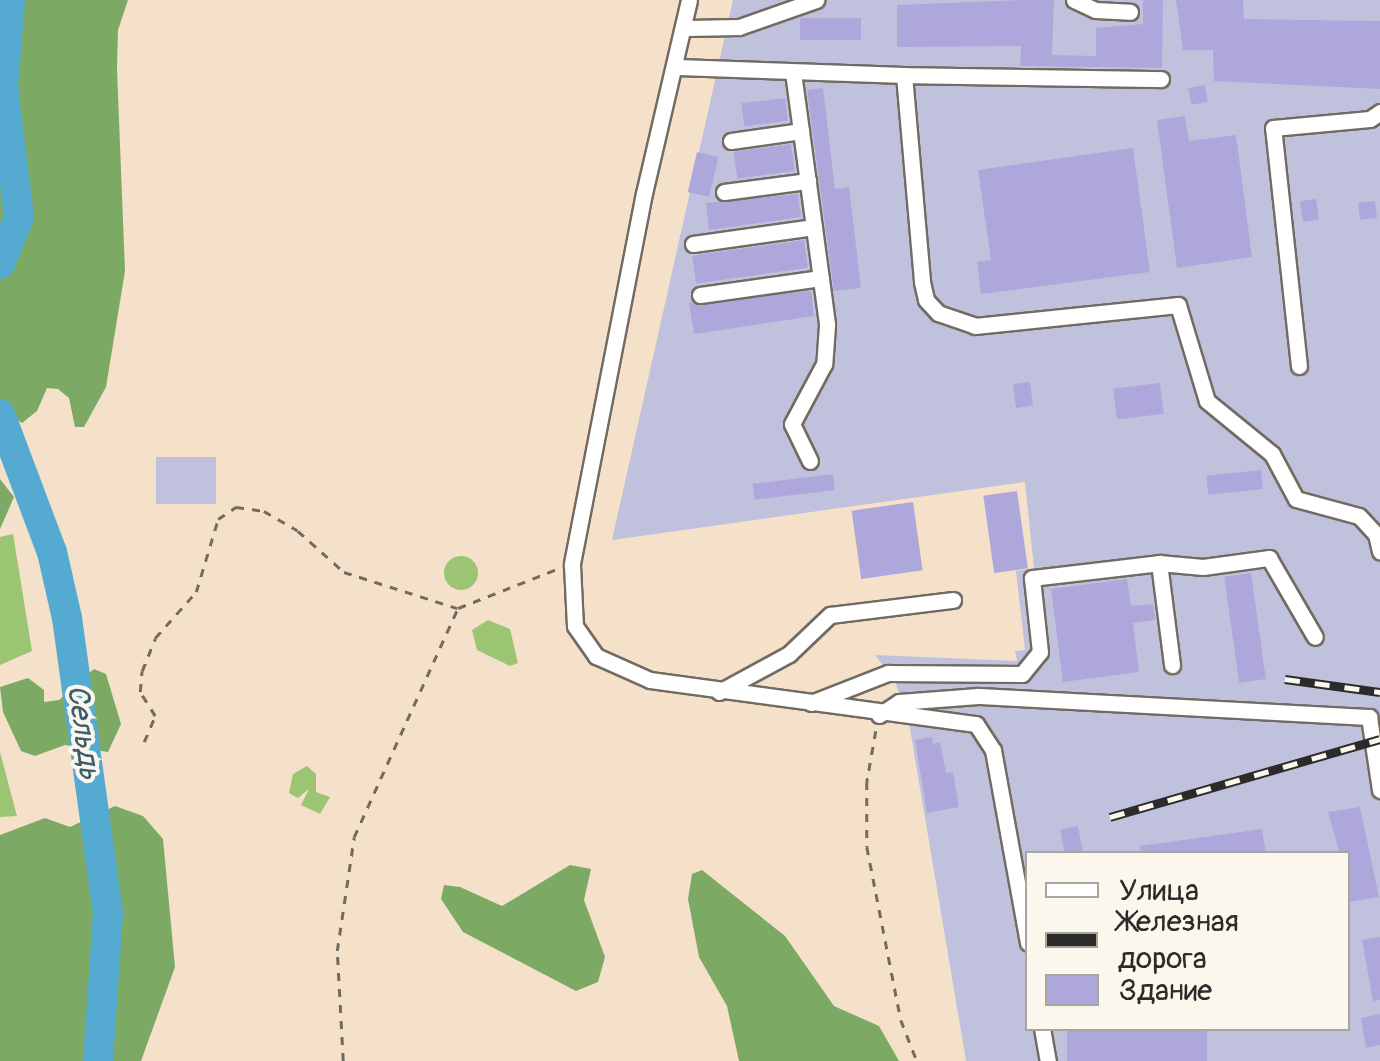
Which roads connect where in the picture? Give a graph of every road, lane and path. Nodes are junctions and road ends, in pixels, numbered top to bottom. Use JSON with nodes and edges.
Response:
{"nodes":[{"id":1,"x":689,"y":0,"type":"edge"},
{"id":2,"x":816,"y":0,"type":"edge"},
{"id":3,"x":1074,"y":0,"type":"edge"},
{"id":4,"x":1130,"y":12,"type":"dead end"},
{"id":5,"x":686,"y":28,"type":"junction"},
{"id":6,"x":678,"y":67,"type":"junction"},
{"id":7,"x":793,"y":72,"type":"junction"},
{"id":8,"x":904,"y":75,"type":"junction"},
{"id":9,"x":1161,"y":78,"type":"dead end"},
{"id":10,"x":1380,"y":112,"type":"edge"},
{"id":11,"x":801,"y":131,"type":"junction"},
{"id":12,"x":731,"y":141,"type":"dead end"},
{"id":13,"x":808,"y":181,"type":"junction"},
{"id":14,"x":724,"y":192,"type":"dead end"},
{"id":15,"x":814,"y":227,"type":"junction"},
{"id":16,"x":693,"y":244,"type":"dead end"},
{"id":17,"x":821,"y":278,"type":"junction"},
{"id":18,"x":700,"y":295,"type":"dead end"},
{"id":19,"x":1299,"y":366,"type":"dead end"},
{"id":20,"x":810,"y":461,"type":"dead end"},
{"id":21,"x":1380,"y":552,"type":"edge"},
{"id":22,"x":1159,"y":563,"type":"junction"},
{"id":23,"x":572,"y":565,"type":"junction"},
{"id":24,"x":954,"y":600,"type":"dead end"},
{"id":25,"x":458,"y":608,"type":"junction"},
{"id":26,"x":1315,"y":637,"type":"dead end"},
{"id":27,"x":1172,"y":664,"type":"dead end"},
{"id":28,"x":720,"y":692,"type":"junction"},
{"id":29,"x":808,"y":704,"type":"junction"},
{"id":30,"x":880,"y":715,"type":"junction"},
{"id":31,"x":144,"y":742,"type":"dead end"},
{"id":32,"x":1380,"y":790,"type":"edge"},
{"id":33,"x":1025,"y":926,"type":"edge"},
{"id":34,"x":1043,"y":1031,"type":"edge"},
{"id":35,"x":343,"y":1061,"type":"edge"},
{"id":36,"x":917,"y":1061,"type":"edge"},
{"id":37,"x":1048,"y":1061,"type":"edge"}],
"edges":[{"from":1,"to":5,"type":"street"},
{"from":2,"to":5,"type":"street"},
{"from":3,"to":4,"type":"street"},
{"from":5,"to":6,"type":"street"},
{"from":6,"to":7,"type":"street"},
{"from":6,"to":23,"type":"street"},
{"from":7,"to":8,"type":"street"},
{"from":7,"to":11,"type":"street"},
{"from":8,"to":9,"type":"street"},
{"from":8,"to":21,"type":"street"},
{"from":10,"to":19,"type":"street"},
{"from":11,"to":12,"type":"street"},
{"from":11,"to":13,"type":"street"},
{"from":13,"to":14,"type":"street"},
{"from":13,"to":15,"type":"street"},
{"from":15,"to":16,"type":"street"},
{"from":15,"to":17,"type":"street"},
{"from":17,"to":18,"type":"street"},
{"from":17,"to":20,"type":"street"},
{"from":22,"to":26,"type":"street"},
{"from":22,"to":27,"type":"street"},
{"from":22,"to":29,"type":"street"},
{"from":23,"to":25,"type":"path"},
{"from":23,"to":28,"type":"street"},
{"from":24,"to":28,"type":"street"},
{"from":25,"to":31,"type":"path"},
{"from":25,"to":35,"type":"path"},
{"from":28,"to":29,"type":"street"},
{"from":29,"to":30,"type":"street"},
{"from":30,"to":32,"type":"street"},
{"from":30,"to":33,"type":"street"},
{"from":30,"to":36,"type":"path"},
{"from":34,"to":37,"type":"street"}]}
